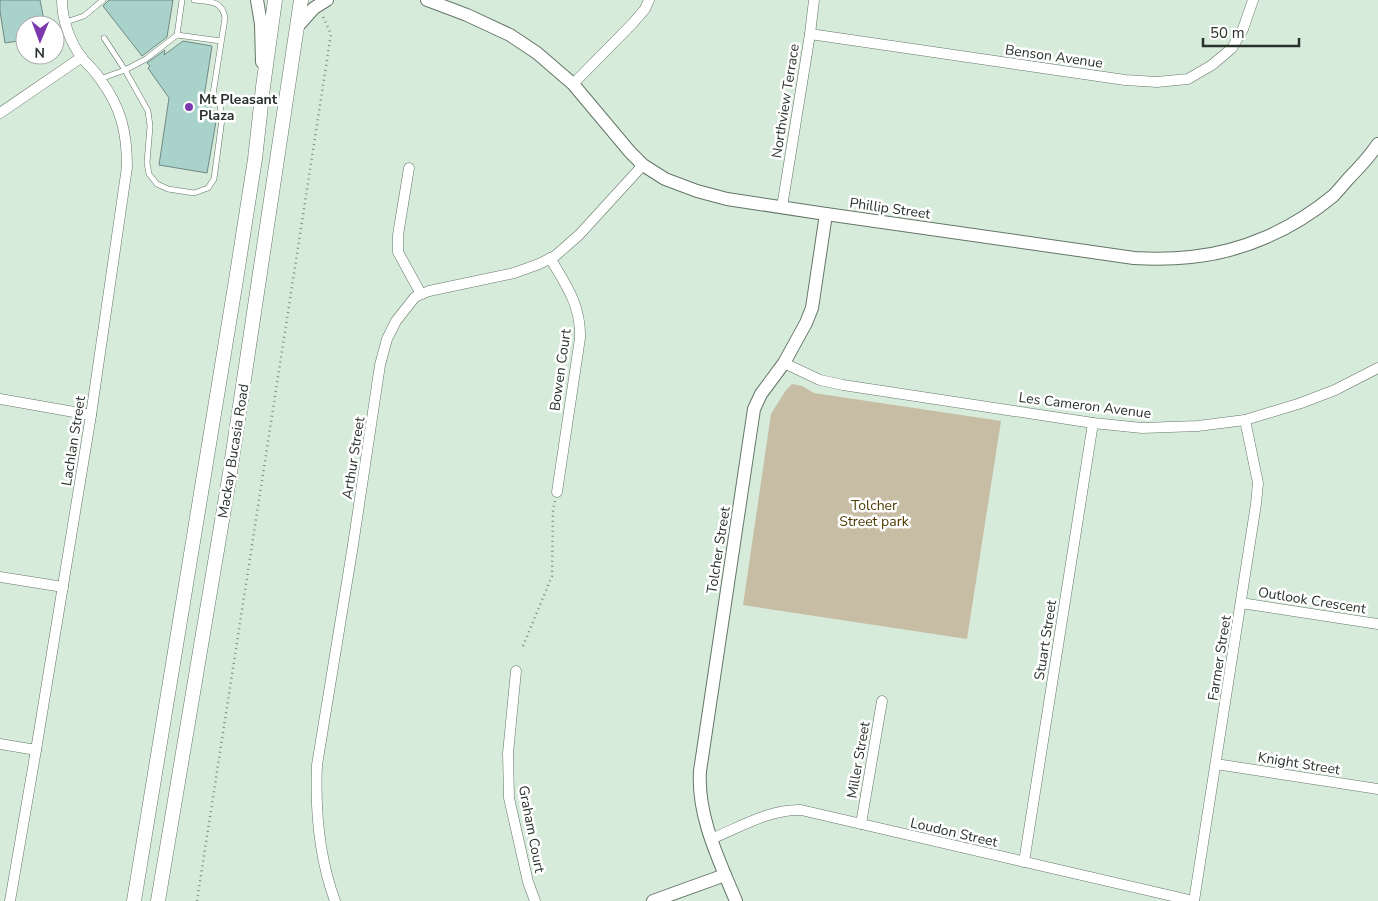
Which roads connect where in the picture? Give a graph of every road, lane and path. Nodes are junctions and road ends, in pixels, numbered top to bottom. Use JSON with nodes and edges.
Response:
{"nodes":[{"id":1,"x":62,"y":0,"type":"edge"},
{"id":2,"x":102,"y":0,"type":"edge"},
{"id":3,"x":182,"y":0,"type":"edge"},
{"id":4,"x":194,"y":0,"type":"edge"},
{"id":5,"x":257,"y":0,"type":"edge"},
{"id":6,"x":275,"y":0,"type":"edge"},
{"id":7,"x":301,"y":0,"type":"edge"},
{"id":8,"x":328,"y":0,"type":"edge"},
{"id":9,"x":426,"y":0,"type":"edge"},
{"id":10,"x":649,"y":0,"type":"edge"},
{"id":11,"x":814,"y":0,"type":"edge"},
{"id":12,"x":1252,"y":0,"type":"edge"},
{"id":13,"x":320,"y":12,"type":"dead end"},
{"id":14,"x":66,"y":22,"type":"junction"},
{"id":15,"x":297,"y":27,"type":"junction"},
{"id":16,"x":810,"y":34,"type":"junction"},
{"id":17,"x":177,"y":35,"type":"junction"},
{"id":18,"x":104,"y":38,"type":"dead end"},
{"id":19,"x":221,"y":41,"type":"junction"},
{"id":20,"x":82,"y":57,"type":"junction"},
{"id":21,"x":126,"y":70,"type":"junction"},
{"id":22,"x":100,"y":79,"type":"junction"},
{"id":23,"x":573,"y":84,"type":"junction"},
{"id":24,"x":263,"y":87,"type":"junction"},
{"id":25,"x":0,"y":113,"type":"edge"},
{"id":26,"x":1378,"y":144,"type":"edge"},
{"id":27,"x":643,"y":165,"type":"junction"},
{"id":28,"x":409,"y":168,"type":"dead end"},
{"id":29,"x":782,"y":207,"type":"junction"},
{"id":30,"x":826,"y":214,"type":"junction"},
{"id":31,"x":550,"y":258,"type":"junction"},
{"id":32,"x":421,"y":294,"type":"junction"},
{"id":33,"x":784,"y":363,"type":"junction"},
{"id":34,"x":1378,"y":368,"type":"edge"},
{"id":35,"x":0,"y":399,"type":"edge"},
{"id":36,"x":91,"y":415,"type":"junction"},
{"id":37,"x":1246,"y":420,"type":"junction"},
{"id":38,"x":1093,"y":423,"type":"junction"},
{"id":39,"x":557,"y":492,"type":"joint"},
{"id":40,"x":0,"y":577,"type":"edge"},
{"id":41,"x":63,"y":587,"type":"junction"},
{"id":42,"x":1241,"y":603,"type":"junction"},
{"id":43,"x":1378,"y":624,"type":"edge"},
{"id":44,"x":523,"y":646,"type":"dead end"},
{"id":45,"x":516,"y":671,"type":"dead end"},
{"id":46,"x":882,"y":701,"type":"dead end"},
{"id":47,"x":0,"y":744,"type":"edge"},
{"id":48,"x":36,"y":750,"type":"junction"},
{"id":49,"x":1216,"y":764,"type":"junction"},
{"id":50,"x":1378,"y":789,"type":"edge"},
{"id":51,"x":861,"y":824,"type":"junction"},
{"id":52,"x":711,"y":839,"type":"junction"},
{"id":53,"x":1024,"y":862,"type":"junction"},
{"id":54,"x":725,"y":875,"type":"junction"},
{"id":55,"x":10,"y":901,"type":"edge"},
{"id":56,"x":134,"y":901,"type":"edge"},
{"id":57,"x":158,"y":901,"type":"edge"},
{"id":58,"x":197,"y":901,"type":"edge"},
{"id":59,"x":335,"y":901,"type":"edge"},
{"id":60,"x":535,"y":901,"type":"edge"},
{"id":61,"x":654,"y":901,"type":"edge"},
{"id":62,"x":736,"y":901,"type":"edge"},
{"id":63,"x":1194,"y":901,"type":"edge"}],
"edges":[{"from":1,"to":14,"type":"street","name":"Lachlan Street"},
{"from":2,"to":14,"type":"lane"},
{"from":3,"to":17,"type":"lane"},
{"from":4,"to":19,"type":"lane"},
{"from":5,"to":24,"type":"street"},
{"from":6,"to":24,"type":"main road","name":"Mackay Bucasia Road"},
{"from":7,"to":15,"type":"main road","name":"Mackay Bucasia Road"},
{"from":8,"to":15,"type":"street"},
{"from":9,"to":23,"type":"street","name":"Phillip Street"},
{"from":10,"to":23,"type":"street"},
{"from":11,"to":16,"type":"street","name":"Northview Terrace"},
{"from":12,"to":16,"type":"street","name":"Benson Avenue"},
{"from":13,"to":58,"type":"path"},
{"from":14,"to":20,"type":"street","name":"Lachlan Street"},
{"from":15,"to":57,"type":"main road","name":"Mackay Bucasia Road"},
{"from":16,"to":29,"type":"street","name":"Northview Terrace"},
{"from":17,"to":19,"type":"lane"},
{"from":17,"to":21,"type":"lane"},
{"from":18,"to":21,"type":"lane"},
{"from":19,"to":21,"type":"lane"},
{"from":20,"to":22,"type":"street","name":"Lachlan Street"},
{"from":20,"to":25,"type":"street"},
{"from":21,"to":22,"type":"lane"},
{"from":22,"to":36,"type":"street","name":"Lachlan Street"},
{"from":23,"to":27,"type":"street","name":"Phillip Street"},
{"from":24,"to":56,"type":"main road","name":"Mackay Bucasia Road"},
{"from":26,"to":30,"type":"street","name":"Phillip Street"},
{"from":27,"to":29,"type":"street","name":"Phillip Street"},
{"from":27,"to":31,"type":"street","name":"Arthur Street"},
{"from":28,"to":32,"type":"street"},
{"from":29,"to":30,"type":"street","name":"Phillip Street"},
{"from":30,"to":33,"type":"street","name":"Tolcher Street"},
{"from":31,"to":32,"type":"street","name":"Arthur Street"},
{"from":31,"to":39,"type":"street","name":"Bowen Court"},
{"from":32,"to":59,"type":"street","name":"Arthur Street"},
{"from":33,"to":38,"type":"street","name":"Les Cameron Avenue"},
{"from":33,"to":52,"type":"street","name":"Tolcher Street"},
{"from":34,"to":37,"type":"street","name":"Les Cameron Avenue"},
{"from":35,"to":36,"type":"street"},
{"from":36,"to":41,"type":"street","name":"Lachlan Street"},
{"from":37,"to":38,"type":"street","name":"Les Cameron Avenue"},
{"from":37,"to":42,"type":"street","name":"Farmer Street"},
{"from":38,"to":53,"type":"street","name":"Stuart Street"},
{"from":39,"to":44,"type":"path"},
{"from":40,"to":41,"type":"street"},
{"from":41,"to":48,"type":"street","name":"Lachlan Street"},
{"from":42,"to":43,"type":"street","name":"Outlook Crescent"},
{"from":42,"to":49,"type":"street","name":"Farmer Street"},
{"from":45,"to":60,"type":"street","name":"Graham Court"},
{"from":46,"to":51,"type":"street","name":"Miller Street"},
{"from":47,"to":48,"type":"street"},
{"from":48,"to":55,"type":"street","name":"Lachlan Street"},
{"from":49,"to":50,"type":"street","name":"Knight Street"},
{"from":49,"to":63,"type":"street","name":"Farmer Street"},
{"from":51,"to":52,"type":"street","name":"Loudon Street"},
{"from":51,"to":53,"type":"street","name":"Loudon Street"},
{"from":52,"to":54,"type":"street","name":"Tolcher Street"},
{"from":53,"to":63,"type":"street","name":"Loudon Street"},
{"from":54,"to":61,"type":"street"},
{"from":54,"to":62,"type":"street","name":"Tolcher Street"}]}
